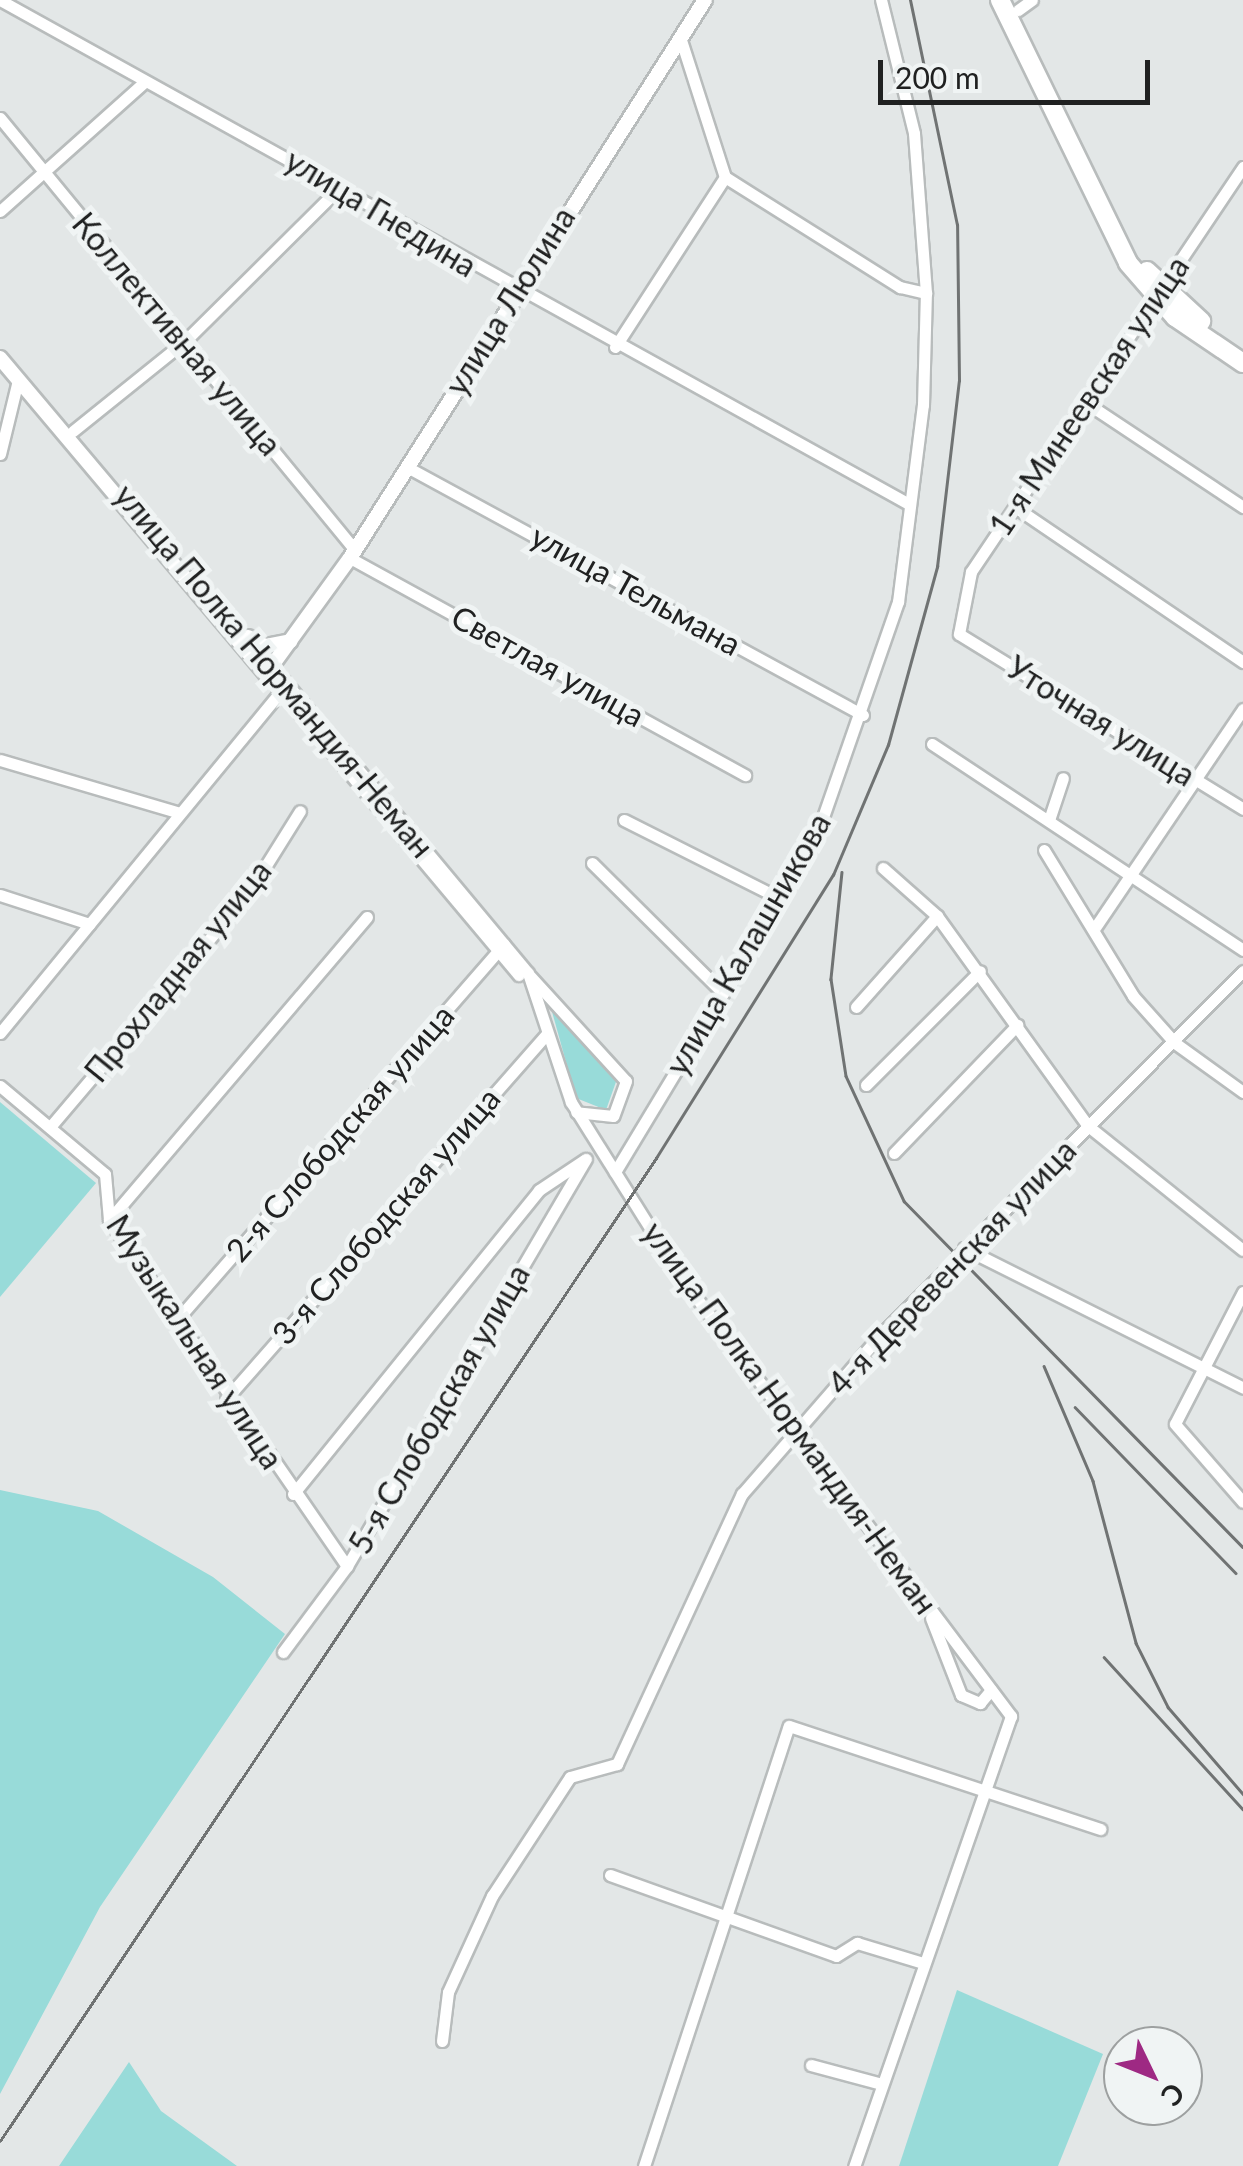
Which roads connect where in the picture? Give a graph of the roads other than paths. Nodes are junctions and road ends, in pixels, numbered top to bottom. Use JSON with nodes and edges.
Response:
{"nodes":[{"id":1,"x":706,"y":0,"type":"edge"},
{"id":2,"x":881,"y":0,"type":"edge"},
{"id":3,"x":6,"y":3,"type":"edge"},
{"id":4,"x":1014,"y":5,"type":"edge"},
{"id":5,"x":680,"y":36,"type":"junction"},
{"id":6,"x":143,"y":83,"type":"junction"},
{"id":7,"x":0,"y":118,"type":"edge"},
{"id":8,"x":1243,"y":167,"type":"edge"},
{"id":9,"x":42,"y":170,"type":"junction"},
{"id":10,"x":725,"y":178,"type":"junction"},
{"id":11,"x":336,"y":190,"type":"junction"},
{"id":12,"x":0,"y":210,"type":"edge"},
{"id":13,"x":515,"y":292,"type":"junction"},
{"id":14,"x":926,"y":292,"type":"junction"},
{"id":15,"x":1158,"y":294,"type":"junction"},
{"id":16,"x":186,"y":342,"type":"junction"},
{"id":17,"x":0,"y":345,"type":"edge"},
{"id":18,"x":615,"y":347,"type":"junction"},
{"id":19,"x":1243,"y":349,"type":"edge"},
{"id":20,"x":0,"y":358,"type":"edge"},
{"id":21,"x":1243,"y":362,"type":"edge"},
{"id":22,"x":21,"y":377,"type":"junction"},
{"id":23,"x":1085,"y":402,"type":"junction"},
{"id":24,"x":72,"y":431,"type":"junction"},
{"id":25,"x":0,"y":454,"type":"edge"},
{"id":26,"x":407,"y":467,"type":"junction"},
{"id":27,"x":909,"y":504,"type":"junction"},
{"id":28,"x":1014,"y":507,"type":"junction"},
{"id":29,"x":1243,"y":507,"type":"edge"},
{"id":30,"x":352,"y":554,"type":"junction"},
{"id":31,"x":318,"y":604,"type":"junction"},
{"id":32,"x":960,"y":634,"type":"joint"},
{"id":33,"x":248,"y":637,"type":"junction"},
{"id":34,"x":292,"y":641,"type":"junction"},
{"id":35,"x":1243,"y":662,"type":"edge"},
{"id":36,"x":273,"y":677,"type":"junction"},
{"id":37,"x":1243,"y":709,"type":"edge"},
{"id":38,"x":863,"y":715,"type":"junction"},
{"id":39,"x":932,"y":744,"type":"dead end"},
{"id":40,"x":0,"y":760,"type":"edge"},
{"id":41,"x":745,"y":775,"type":"dead end"},
{"id":42,"x":1063,"y":778,"type":"dead end"},
{"id":43,"x":1197,"y":779,"type":"junction"},
{"id":44,"x":1243,"y":809,"type":"edge"},
{"id":45,"x":300,"y":810,"type":"dead end"},
{"id":46,"x":177,"y":812,"type":"junction"},
{"id":47,"x":624,"y":820,"type":"dead end"},
{"id":48,"x":1049,"y":820,"type":"junction"},
{"id":49,"x":1044,"y":850,"type":"dead end"},
{"id":50,"x":592,"y":862,"type":"dead end"},
{"id":51,"x":883,"y":868,"type":"dead end"},
{"id":52,"x":1135,"y":875,"type":"junction"},
{"id":53,"x":0,"y":895,"type":"edge"},
{"id":54,"x":780,"y":899,"type":"junction"},
{"id":55,"x":937,"y":916,"type":"junction"},
{"id":56,"x":367,"y":917,"type":"dead end"},
{"id":57,"x":89,"y":924,"type":"junction"},
{"id":58,"x":1096,"y":926,"type":"junction"},
{"id":59,"x":501,"y":947,"type":"junction"},
{"id":60,"x":1243,"y":950,"type":"edge"},
{"id":61,"x":980,"y":971,"type":"junction"},
{"id":62,"x":1243,"y":971,"type":"edge"},
{"id":63,"x":528,"y":973,"type":"junction"},
{"id":64,"x":723,"y":993,"type":"junction"},
{"id":65,"x":538,"y":1003,"type":"junction"},
{"id":66,"x":856,"y":1007,"type":"dead end"},
{"id":67,"x":1017,"y":1025,"type":"junction"},
{"id":68,"x":0,"y":1033,"type":"edge"},
{"id":69,"x":546,"y":1034,"type":"junction"},
{"id":70,"x":1175,"y":1044,"type":"junction"},
{"id":71,"x":866,"y":1085,"type":"dead end"},
{"id":72,"x":0,"y":1086,"type":"edge"},
{"id":73,"x":1243,"y":1092,"type":"edge"},
{"id":74,"x":576,"y":1112,"type":"junction"},
{"id":75,"x":1088,"y":1126,"type":"junction"},
{"id":76,"x":50,"y":1127,"type":"junction"},
{"id":77,"x":600,"y":1150,"type":"junction"},
{"id":78,"x":894,"y":1152,"type":"dead end"},
{"id":79,"x":586,"y":1159,"type":"junction"},
{"id":80,"x":614,"y":1172,"type":"junction"},
{"id":81,"x":109,"y":1220,"type":"junction"},
{"id":82,"x":964,"y":1248,"type":"junction"},
{"id":83,"x":1243,"y":1250,"type":"edge"},
{"id":84,"x":1243,"y":1292,"type":"edge"},
{"id":85,"x":175,"y":1322,"type":"junction"},
{"id":86,"x":1206,"y":1363,"type":"junction"},
{"id":87,"x":1243,"y":1388,"type":"edge"},
{"id":88,"x":226,"y":1399,"type":"junction"},
{"id":89,"x":795,"y":1434,"type":"junction"},
{"id":90,"x":294,"y":1494,"type":"junction"},
{"id":91,"x":1243,"y":1502,"type":"edge"},
{"id":92,"x":347,"y":1566,"type":"junction"},
{"id":93,"x":926,"y":1604,"type":"junction"},
{"id":94,"x":282,"y":1652,"type":"dead end"},
{"id":95,"x":991,"y":1690,"type":"junction"},
{"id":96,"x":983,"y":1790,"type":"junction"},
{"id":97,"x":1100,"y":1829,"type":"dead end"},
{"id":98,"x":610,"y":1875,"type":"dead end"},
{"id":99,"x":726,"y":1920,"type":"junction"},
{"id":100,"x":923,"y":1963,"type":"junction"},
{"id":101,"x":442,"y":2042,"type":"dead end"},
{"id":102,"x":812,"y":2065,"type":"dead end"},
{"id":103,"x":882,"y":2084,"type":"junction"},
{"id":104,"x":644,"y":2166,"type":"edge"},
{"id":105,"x":854,"y":2166,"type":"edge"}],
"edges":[{"from":1,"to":5,"type":"main road","name":"улица Люлина"},
{"from":2,"to":14,"type":"street","name":"улица Калашникова"},
{"from":3,"to":6,"type":"street","name":"улица Гнедина"},
{"from":4,"to":15,"type":"highway"},
{"from":5,"to":10,"type":"street"},
{"from":5,"to":13,"type":"main road","name":"улица Люлина"},
{"from":6,"to":9,"type":"street"},
{"from":6,"to":11,"type":"street","name":"улица Гнедина"},
{"from":7,"to":9,"type":"street","name":"Коллективная улица"},
{"from":8,"to":15,"type":"street","name":"1-я Минеевская улица"},
{"from":9,"to":12,"type":"street"},
{"from":9,"to":16,"type":"street","name":"Коллективная улица"},
{"from":10,"to":14,"type":"street"},
{"from":10,"to":18,"type":"street"},
{"from":11,"to":13,"type":"street","name":"улица Гнедина"},
{"from":11,"to":16,"type":"street"},
{"from":13,"to":18,"type":"street","name":"улица Гнедина"},
{"from":13,"to":26,"type":"main road","name":"улица Люлина"},
{"from":14,"to":27,"type":"street","name":"улица Калашникова"},
{"from":15,"to":19,"type":"highway"},
{"from":15,"to":21,"type":"highway"},
{"from":15,"to":23,"type":"street","name":"1-я Минеевская улица"},
{"from":16,"to":24,"type":"street"},
{"from":16,"to":30,"type":"street","name":"Коллективная улица"},
{"from":17,"to":22,"type":"main road","name":"улица Полка Нормандия-Неман"},
{"from":18,"to":27,"type":"street","name":"улица Гнедина"},
{"from":20,"to":22,"type":"main road","name":"улица Полка Нормандия-Неман"},
{"from":22,"to":24,"type":"main road","name":"улица Полка Нормандия-Неман"},
{"from":22,"to":25,"type":"street"},
{"from":22,"to":36,"type":"main road","name":"улица Полка Нормандия-Неман"},
{"from":23,"to":28,"type":"street","name":"1-я Минеевская улица"},
{"from":23,"to":29,"type":"street"},
{"from":24,"to":33,"type":"main road","name":"улица Полка Нормандия-Неман"},
{"from":26,"to":30,"type":"main road","name":"улица Люлина"},
{"from":26,"to":38,"type":"street","name":"улица Тельмана"},
{"from":27,"to":38,"type":"street","name":"улица Калашникова"},
{"from":28,"to":32,"type":"street","name":"1-я Минеевская улица"},
{"from":28,"to":35,"type":"street"},
{"from":30,"to":31,"type":"main road","name":"улица Люлина"},
{"from":30,"to":41,"type":"street","name":"Светлая улица"},
{"from":31,"to":34,"type":"main road","name":"улица Люлина"},
{"from":31,"to":36,"type":"main road","name":"улица Люлина"},
{"from":32,"to":43,"type":"street","name":"Уточная улица"},
{"from":33,"to":34,"type":"main road"},
{"from":33,"to":36,"type":"main road","name":"улица Полка Нормандия-Неман"},
{"from":34,"to":36,"type":"main road","name":"улица Люлина"},
{"from":36,"to":46,"type":"street","name":"улица Люлина"},
{"from":36,"to":59,"type":"street","name":"улица Полка Нормандия-Неман"},
{"from":36,"to":59,"type":"street","name":"улица Полка Нормандия-Неман"},
{"from":37,"to":43,"type":"street"},
{"from":38,"to":54,"type":"street","name":"улица Калашникова"},
{"from":39,"to":48,"type":"street"},
{"from":40,"to":46,"type":"street"},
{"from":42,"to":48,"type":"street"},
{"from":43,"to":44,"type":"street","name":"Уточная улица"},
{"from":43,"to":52,"type":"street"},
{"from":45,"to":76,"type":"street","name":"Прохладная улица"},
{"from":46,"to":57,"type":"street","name":"улица Люлина"},
{"from":47,"to":54,"type":"street"},
{"from":48,"to":52,"type":"street"},
{"from":49,"to":58,"type":"street"},
{"from":50,"to":64,"type":"street"},
{"from":51,"to":55,"type":"street"},
{"from":52,"to":58,"type":"street"},
{"from":52,"to":60,"type":"street"},
{"from":53,"to":57,"type":"street"},
{"from":54,"to":64,"type":"street","name":"улица Калашникова"},
{"from":55,"to":61,"type":"street"},
{"from":55,"to":66,"type":"street"},
{"from":56,"to":81,"type":"street"},
{"from":57,"to":68,"type":"street","name":"улица Люлина"},
{"from":58,"to":70,"type":"street"},
{"from":59,"to":63,"type":"street","name":"улица Полка Нормандия-Неман"},
{"from":59,"to":65,"type":"street","name":"улица Полка Нормандия-Неман"},
{"from":59,"to":85,"type":"street","name":"2-я Слободская улица"},
{"from":61,"to":67,"type":"street"},
{"from":61,"to":71,"type":"street"},
{"from":62,"to":70,"type":"street","name":"4-я Деревенская улица"},
{"from":63,"to":65,"type":"street","name":"улица Полка Нормандия-Неман"},
{"from":63,"to":74,"type":"street"},
{"from":64,"to":80,"type":"street","name":"улица Калашникова"},
{"from":65,"to":69,"type":"street","name":"улица Полка Нормандия-Неман"},
{"from":67,"to":75,"type":"street"},
{"from":67,"to":78,"type":"street"},
{"from":69,"to":74,"type":"street","name":"улица Полка Нормандия-Неман"},
{"from":69,"to":88,"type":"street","name":"3-я Слободская улица"},
{"from":70,"to":73,"type":"street"},
{"from":70,"to":75,"type":"street","name":"4-я Деревенская улица"},
{"from":72,"to":76,"type":"street","name":"Музыкальная улица"},
{"from":74,"to":77,"type":"street","name":"улица Полка Нормандия-Неман"},
{"from":75,"to":82,"type":"street","name":"4-я Деревенская улица"},
{"from":75,"to":83,"type":"street"},
{"from":76,"to":81,"type":"street","name":"Музыкальная улица"},
{"from":77,"to":79,"type":"street"},
{"from":77,"to":80,"type":"street","name":"улица Полка Нормандия-Неман"},
{"from":79,"to":90,"type":"street"},
{"from":79,"to":92,"type":"street","name":"5-я Слободская улица"},
{"from":80,"to":89,"type":"street","name":"улица Полка Нормандия-Неман"},
{"from":81,"to":85,"type":"street","name":"Музыкальная улица"},
{"from":82,"to":86,"type":"street"},
{"from":82,"to":89,"type":"street","name":"4-я Деревенская улица"},
{"from":84,"to":86,"type":"street"},
{"from":85,"to":88,"type":"street","name":"Музыкальная улица"},
{"from":86,"to":87,"type":"street"},
{"from":86,"to":91,"type":"street"},
{"from":88,"to":90,"type":"street","name":"Музыкальная улица"},
{"from":89,"to":93,"type":"street","name":"улица Полка Нормандия-Неман"},
{"from":89,"to":101,"type":"street","name":"4-я Деревенская улица"},
{"from":90,"to":92,"type":"street","name":"Музыкальная улица"},
{"from":92,"to":94,"type":"street","name":"5-я Слободская улица"},
{"from":93,"to":95,"type":"street","name":"улица Полка Нормандия-Неман"},
{"from":93,"to":95,"type":"street"},
{"from":95,"to":96,"type":"street","name":"улица Полка Нормандия-Неман"},
{"from":96,"to":97,"type":"street"},
{"from":96,"to":99,"type":"street"},
{"from":96,"to":100,"type":"street"},
{"from":98,"to":99,"type":"street"},
{"from":99,"to":100,"type":"street"},
{"from":99,"to":104,"type":"street"},
{"from":100,"to":103,"type":"street"},
{"from":102,"to":103,"type":"street"},
{"from":103,"to":105,"type":"street"}]}
